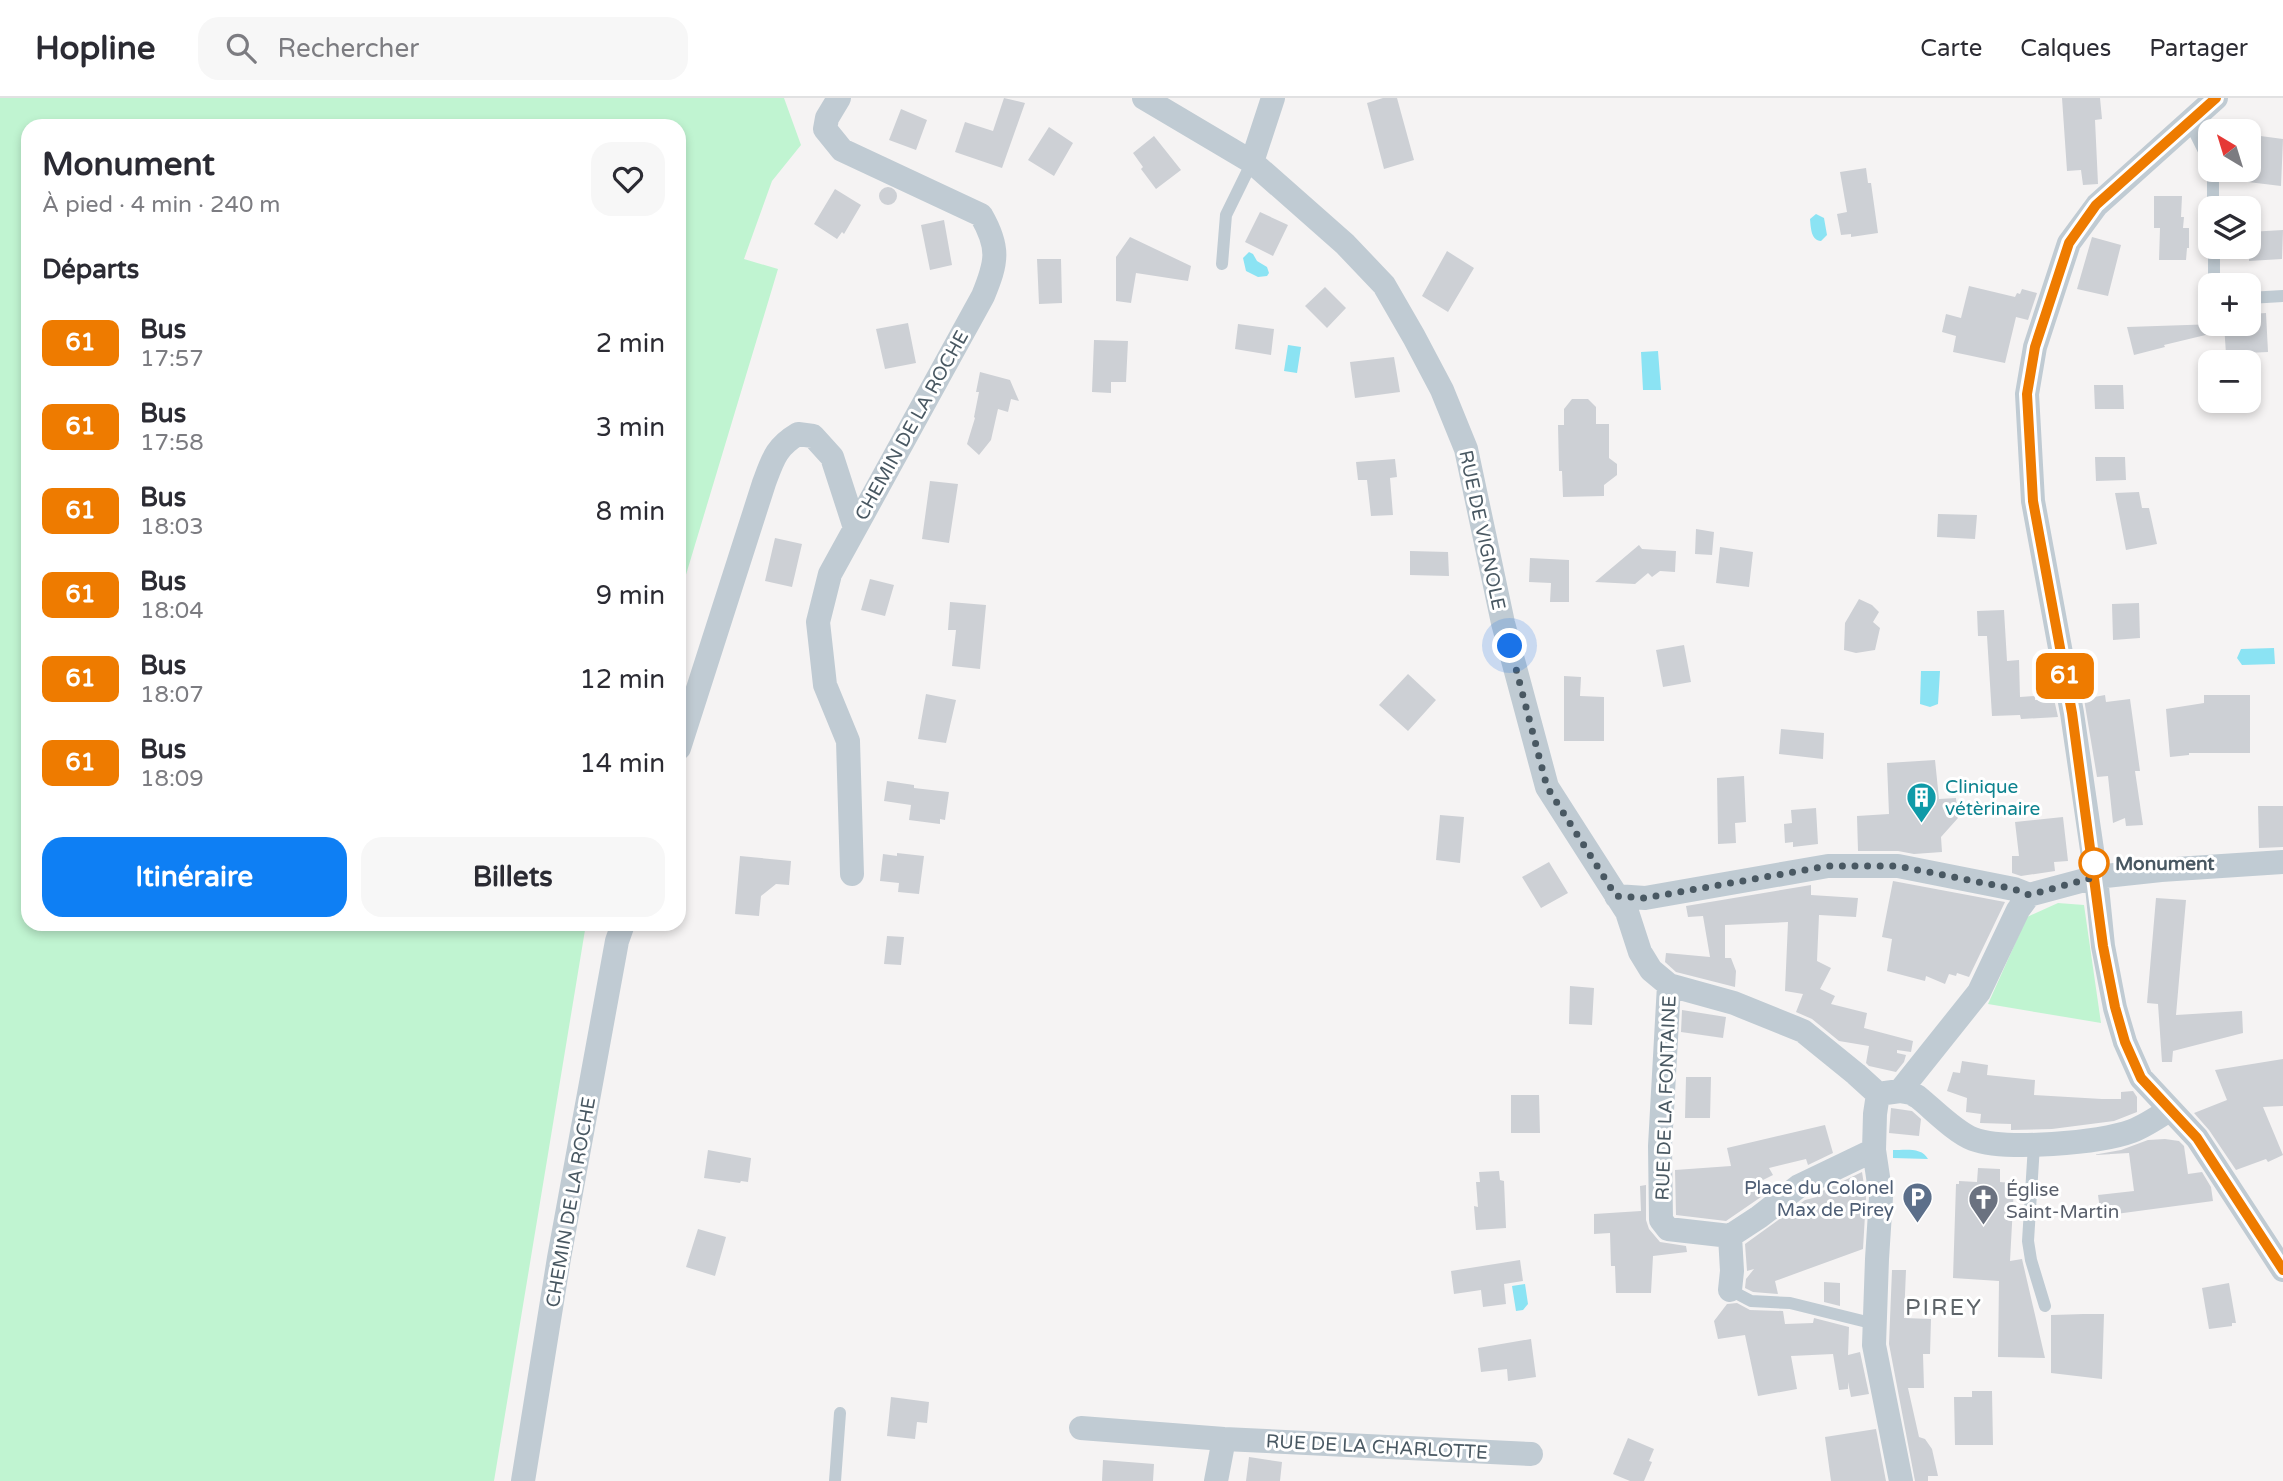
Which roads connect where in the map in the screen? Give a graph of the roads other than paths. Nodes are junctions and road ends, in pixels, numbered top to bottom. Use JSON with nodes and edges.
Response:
{"nodes":[{"id":1,"x":839,"y":98,"type":"edge"},
{"id":2,"x":1144,"y":98,"type":"edge"},
{"id":3,"x":1273,"y":98,"type":"edge"},
{"id":4,"x":2216,"y":98,"type":"edge"},
{"id":5,"x":2190,"y":123,"type":"junction"},
{"id":6,"x":2198,"y":139,"type":"edge"},
{"id":7,"x":1252,"y":162,"type":"junction"},
{"id":8,"x":1222,"y":264,"type":"dead end"},
{"id":9,"x":2283,"y":296,"type":"edge"},
{"id":10,"x":2261,"y":297,"type":"edge"},
{"id":11,"x":855,"y":528,"type":"junction"},
{"id":12,"x":686,"y":726,"type":"edge"},
{"id":13,"x":2283,"y":862,"type":"edge"},
{"id":14,"x":852,"y":874,"type":"dead end"},
{"id":15,"x":2095,"y":877,"type":"junction"},
{"id":16,"x":2029,"y":895,"type":"junction"},
{"id":17,"x":1616,"y":896,"type":"junction"},
{"id":18,"x":621,"y":931,"type":"edge"},
{"id":19,"x":1670,"y":985,"type":"junction"},
{"id":20,"x":1889,"y":1092,"type":"junction"},
{"id":21,"x":2169,"y":1110,"type":"junction"},
{"id":22,"x":2034,"y":1145,"type":"junction"},
{"id":23,"x":1874,"y":1150,"type":"junction"},
{"id":24,"x":1730,"y":1236,"type":"junction"},
{"id":25,"x":2283,"y":1270,"type":"edge"},
{"id":26,"x":1730,"y":1290,"type":"joint"},
{"id":27,"x":2045,"y":1306,"type":"dead end"},
{"id":28,"x":1875,"y":1324,"type":"junction"},
{"id":29,"x":840,"y":1413,"type":"dead end"},
{"id":30,"x":1081,"y":1428,"type":"dead end"},
{"id":31,"x":1224,"y":1439,"type":"junction"},
{"id":32,"x":1531,"y":1454,"type":"dead end"},
{"id":33,"x":523,"y":1481,"type":"edge"},
{"id":34,"x":835,"y":1481,"type":"edge"},
{"id":35,"x":1216,"y":1481,"type":"edge"},
{"id":36,"x":1901,"y":1481,"type":"edge"}],
"edges":[{"from":1,"to":11,"type":"street","name":"CHEMIN DE LA ROCHE"},
{"from":2,"to":7,"type":"street","name":"RUE DE VIGNOLE"},
{"from":3,"to":7,"type":"street"},
{"from":4,"to":5,"type":"street"},
{"from":5,"to":6,"type":"lane"},
{"from":5,"to":15,"type":"street"},
{"from":7,"to":8,"type":"lane"},
{"from":7,"to":17,"type":"street","name":"RUE DE VIGNOLE"},
{"from":9,"to":10,"type":"lane"},
{"from":11,"to":12,"type":"street","name":"CHEMIN DE LA ROCHE"},
{"from":11,"to":14,"type":"street"},
{"from":13,"to":15,"type":"street"},
{"from":15,"to":16,"type":"street"},
{"from":15,"to":21,"type":"street"},
{"from":16,"to":17,"type":"street"},
{"from":16,"to":20,"type":"street"},
{"from":17,"to":19,"type":"street","name":"RUE DE VIGNOLE"},
{"from":18,"to":33,"type":"street","name":"CHEMIN DE LA ROCHE"},
{"from":19,"to":20,"type":"street","name":"RUE DE VIGNOLE"},
{"from":19,"to":24,"type":"street","name":"RUE DE LA FONTAINE"},
{"from":20,"to":22,"type":"street","name":"RUE DE VIGNOLE"},
{"from":20,"to":23,"type":"street"},
{"from":21,"to":22,"type":"street","name":"RUE DE VIGNOLE"},
{"from":21,"to":25,"type":"street"},
{"from":22,"to":27,"type":"lane"},
{"from":23,"to":24,"type":"street"},
{"from":23,"to":28,"type":"street"},
{"from":24,"to":26,"type":"street"},
{"from":26,"to":28,"type":"lane"},
{"from":28,"to":36,"type":"street"},
{"from":29,"to":34,"type":"lane"},
{"from":30,"to":31,"type":"street","name":"RUE DE LA CHARLOTTE"},
{"from":31,"to":32,"type":"street","name":"RUE DE LA CHARLOTTE"},
{"from":31,"to":35,"type":"street"}]}
